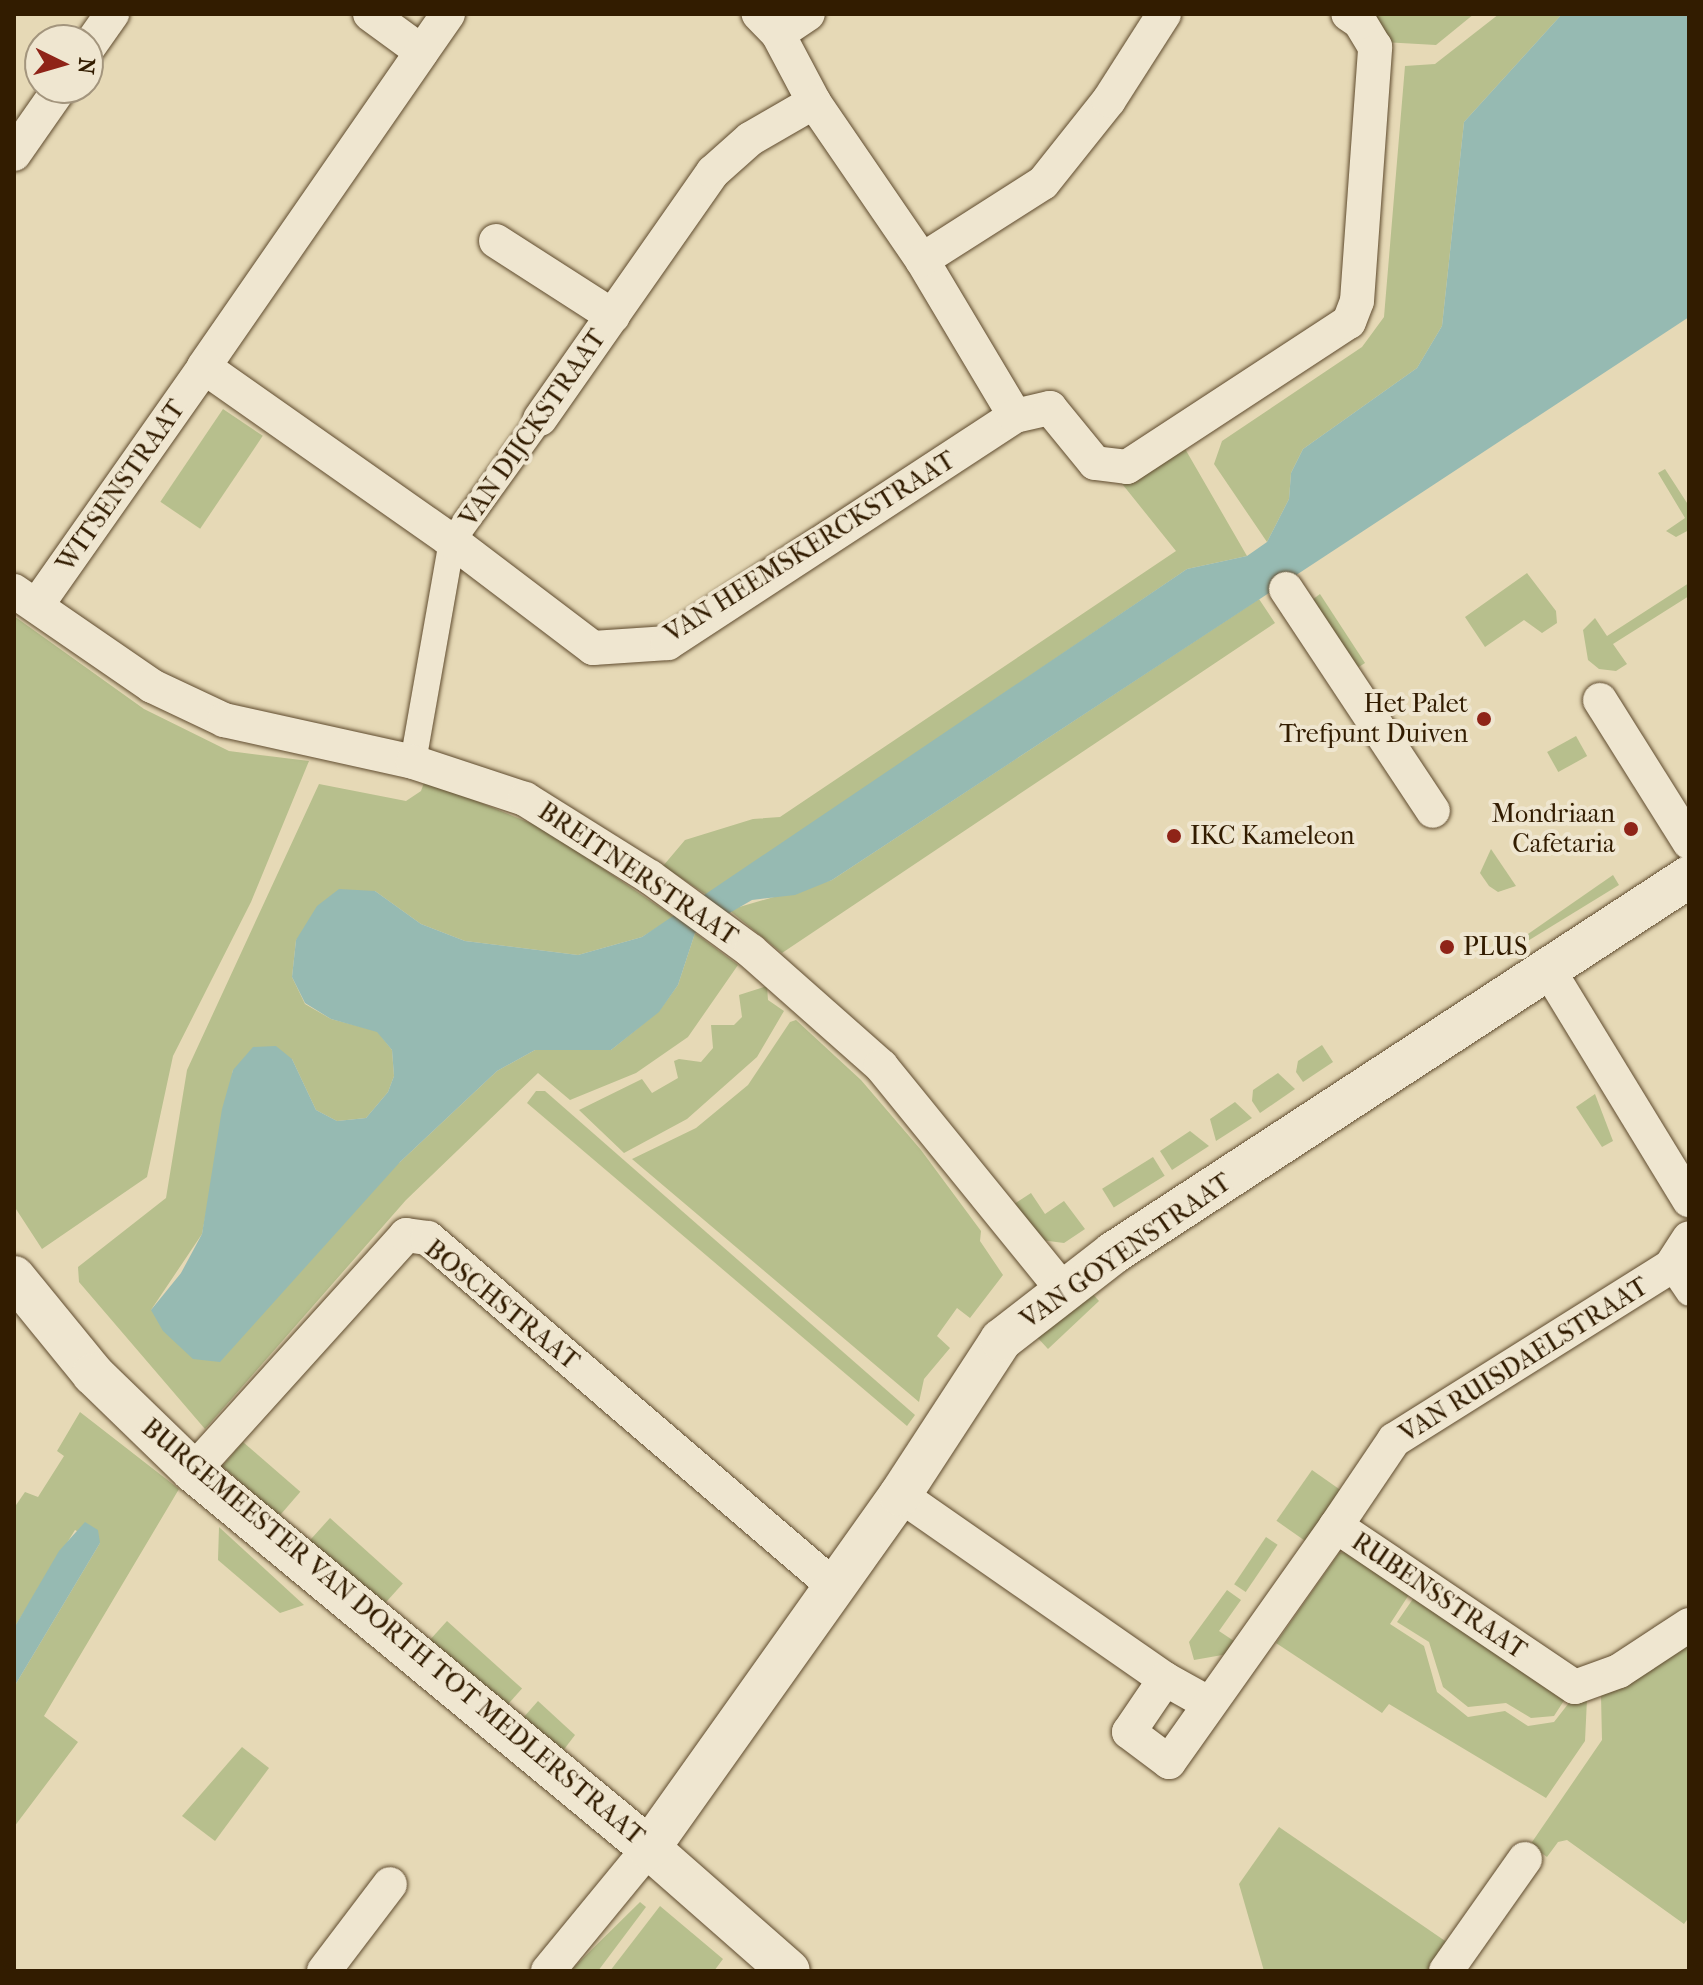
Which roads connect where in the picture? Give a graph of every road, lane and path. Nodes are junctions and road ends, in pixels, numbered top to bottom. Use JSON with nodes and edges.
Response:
{"nodes":[{"id":1,"x":370,"y":14,"type":"edge"},
{"id":2,"x":448,"y":14,"type":"edge"},
{"id":3,"x":808,"y":14,"type":"edge"},
{"id":4,"x":1164,"y":14,"type":"edge"},
{"id":5,"x":1348,"y":14,"type":"edge"},
{"id":6,"x":769,"y":24,"type":"edge"},
{"id":7,"x":422,"y":52,"type":"junction"},
{"id":8,"x":814,"y":102,"type":"junction"},
{"id":9,"x":49,"y":104,"type":"edge"},
{"id":10,"x":14,"y":154,"type":"edge"},
{"id":11,"x":496,"y":241,"type":"dead end"},
{"id":12,"x":922,"y":260,"type":"junction"},
{"id":13,"x":613,"y":316,"type":"junction"},
{"id":14,"x":204,"y":367,"type":"junction"},
{"id":15,"x":1015,"y":416,"type":"junction"},
{"id":16,"x":540,"y":419,"type":"joint"},
{"id":17,"x":452,"y":541,"type":"junction"},
{"id":18,"x":1286,"y":589,"type":"dead end"},
{"id":19,"x":25,"y":598,"type":"edge"},
{"id":20,"x":1600,"y":700,"type":"dead end"},
{"id":21,"x":413,"y":762,"type":"junction"},
{"id":22,"x":1433,"y":811,"type":"dead end"},
{"id":23,"x":1689,"y":842,"type":"edge"},
{"id":24,"x":1689,"y":877,"type":"edge"},
{"id":25,"x":1548,"y":969,"type":"junction"},
{"id":26,"x":1689,"y":1200,"type":"edge"},
{"id":27,"x":1683,"y":1266,"type":"edge"},
{"id":28,"x":14,"y":1277,"type":"edge"},
{"id":29,"x":1063,"y":1290,"type":"junction"},
{"id":30,"x":193,"y":1471,"type":"junction"},
{"id":31,"x":900,"y":1495,"type":"junction"},
{"id":32,"x":1336,"y":1526,"type":"junction"},
{"id":33,"x":836,"y":1588,"type":"junction"},
{"id":34,"x":1689,"y":1625,"type":"edge"},
{"id":35,"x":1165,"y":1679,"type":"junction"},
{"id":36,"x":1208,"y":1703,"type":"junction"},
{"id":37,"x":649,"y":1848,"type":"junction"},
{"id":38,"x":1525,"y":1859,"type":"dead end"},
{"id":39,"x":390,"y":1884,"type":"dead end"},
{"id":40,"x":324,"y":1971,"type":"edge"},
{"id":41,"x":548,"y":1971,"type":"edge"},
{"id":42,"x":789,"y":1971,"type":"edge"},
{"id":43,"x":1446,"y":1971,"type":"edge"}],
"edges":[{"from":1,"to":7,"type":"street"},
{"from":2,"to":7,"type":"street"},
{"from":3,"to":6,"type":"street"},
{"from":4,"to":12,"type":"street"},
{"from":5,"to":15,"type":"street"},
{"from":6,"to":8,"type":"street"},
{"from":7,"to":14,"type":"street"},
{"from":8,"to":12,"type":"street"},
{"from":8,"to":13,"type":"street","name":"VAN DIJCKSTRAAT"},
{"from":9,"to":10,"type":"street"},
{"from":11,"to":13,"type":"street","name":"VAN DIJCKSTRAAT"},
{"from":12,"to":15,"type":"street"},
{"from":13,"to":16,"type":"street","name":"VAN DIJCKSTRAAT"},
{"from":14,"to":17,"type":"street","name":"VAN HEEMSKERCKSTRAAT"},
{"from":14,"to":19,"type":"street","name":"WITSENSTRAAT"},
{"from":15,"to":17,"type":"street","name":"VAN HEEMSKERCKSTRAAT"},
{"from":16,"to":17,"type":"street","name":"VAN DIJCKSTRAAT"},
{"from":17,"to":21,"type":"street"},
{"from":18,"to":22,"type":"street"},
{"from":19,"to":21,"type":"street","name":"BREITNERSTRAAT"},
{"from":20,"to":23,"type":"street"},
{"from":21,"to":29,"type":"street","name":"BREITNERSTRAAT"},
{"from":24,"to":25,"type":"street","name":"VAN GOYENSTRAAT"},
{"from":25,"to":26,"type":"street"},
{"from":25,"to":29,"type":"street","name":"VAN GOYENSTRAAT"},
{"from":27,"to":32,"type":"street","name":"VAN RUISDAELSTRAAT"},
{"from":28,"to":30,"type":"street","name":"BURGEMEESTER VAN DORTH TOT MEDLERSTRAAT"},
{"from":29,"to":31,"type":"street","name":"VAN GOYENSTRAAT"},
{"from":30,"to":33,"type":"street","name":"BOSCHSTRAAT"},
{"from":30,"to":37,"type":"street","name":"BURGEMEESTER VAN DORTH TOT MEDLERSTRAAT"},
{"from":31,"to":33,"type":"street","name":"VAN GOYENSTRAAT"},
{"from":31,"to":35,"type":"street"},
{"from":32,"to":34,"type":"street","name":"RUBENSSTRAAT"},
{"from":32,"to":36,"type":"street","name":"RUBENSSTRAAT"},
{"from":33,"to":37,"type":"street","name":"VAN GOYENSTRAAT"},
{"from":35,"to":36,"type":"street"},
{"from":35,"to":36,"type":"street","name":"RUBENSSTRAAT"},
{"from":37,"to":41,"type":"street"},
{"from":37,"to":42,"type":"street","name":"BURGEMEESTER VAN DORTH TOT MEDLERSTRAAT"},
{"from":38,"to":43,"type":"street"},
{"from":39,"to":40,"type":"street"}]}
